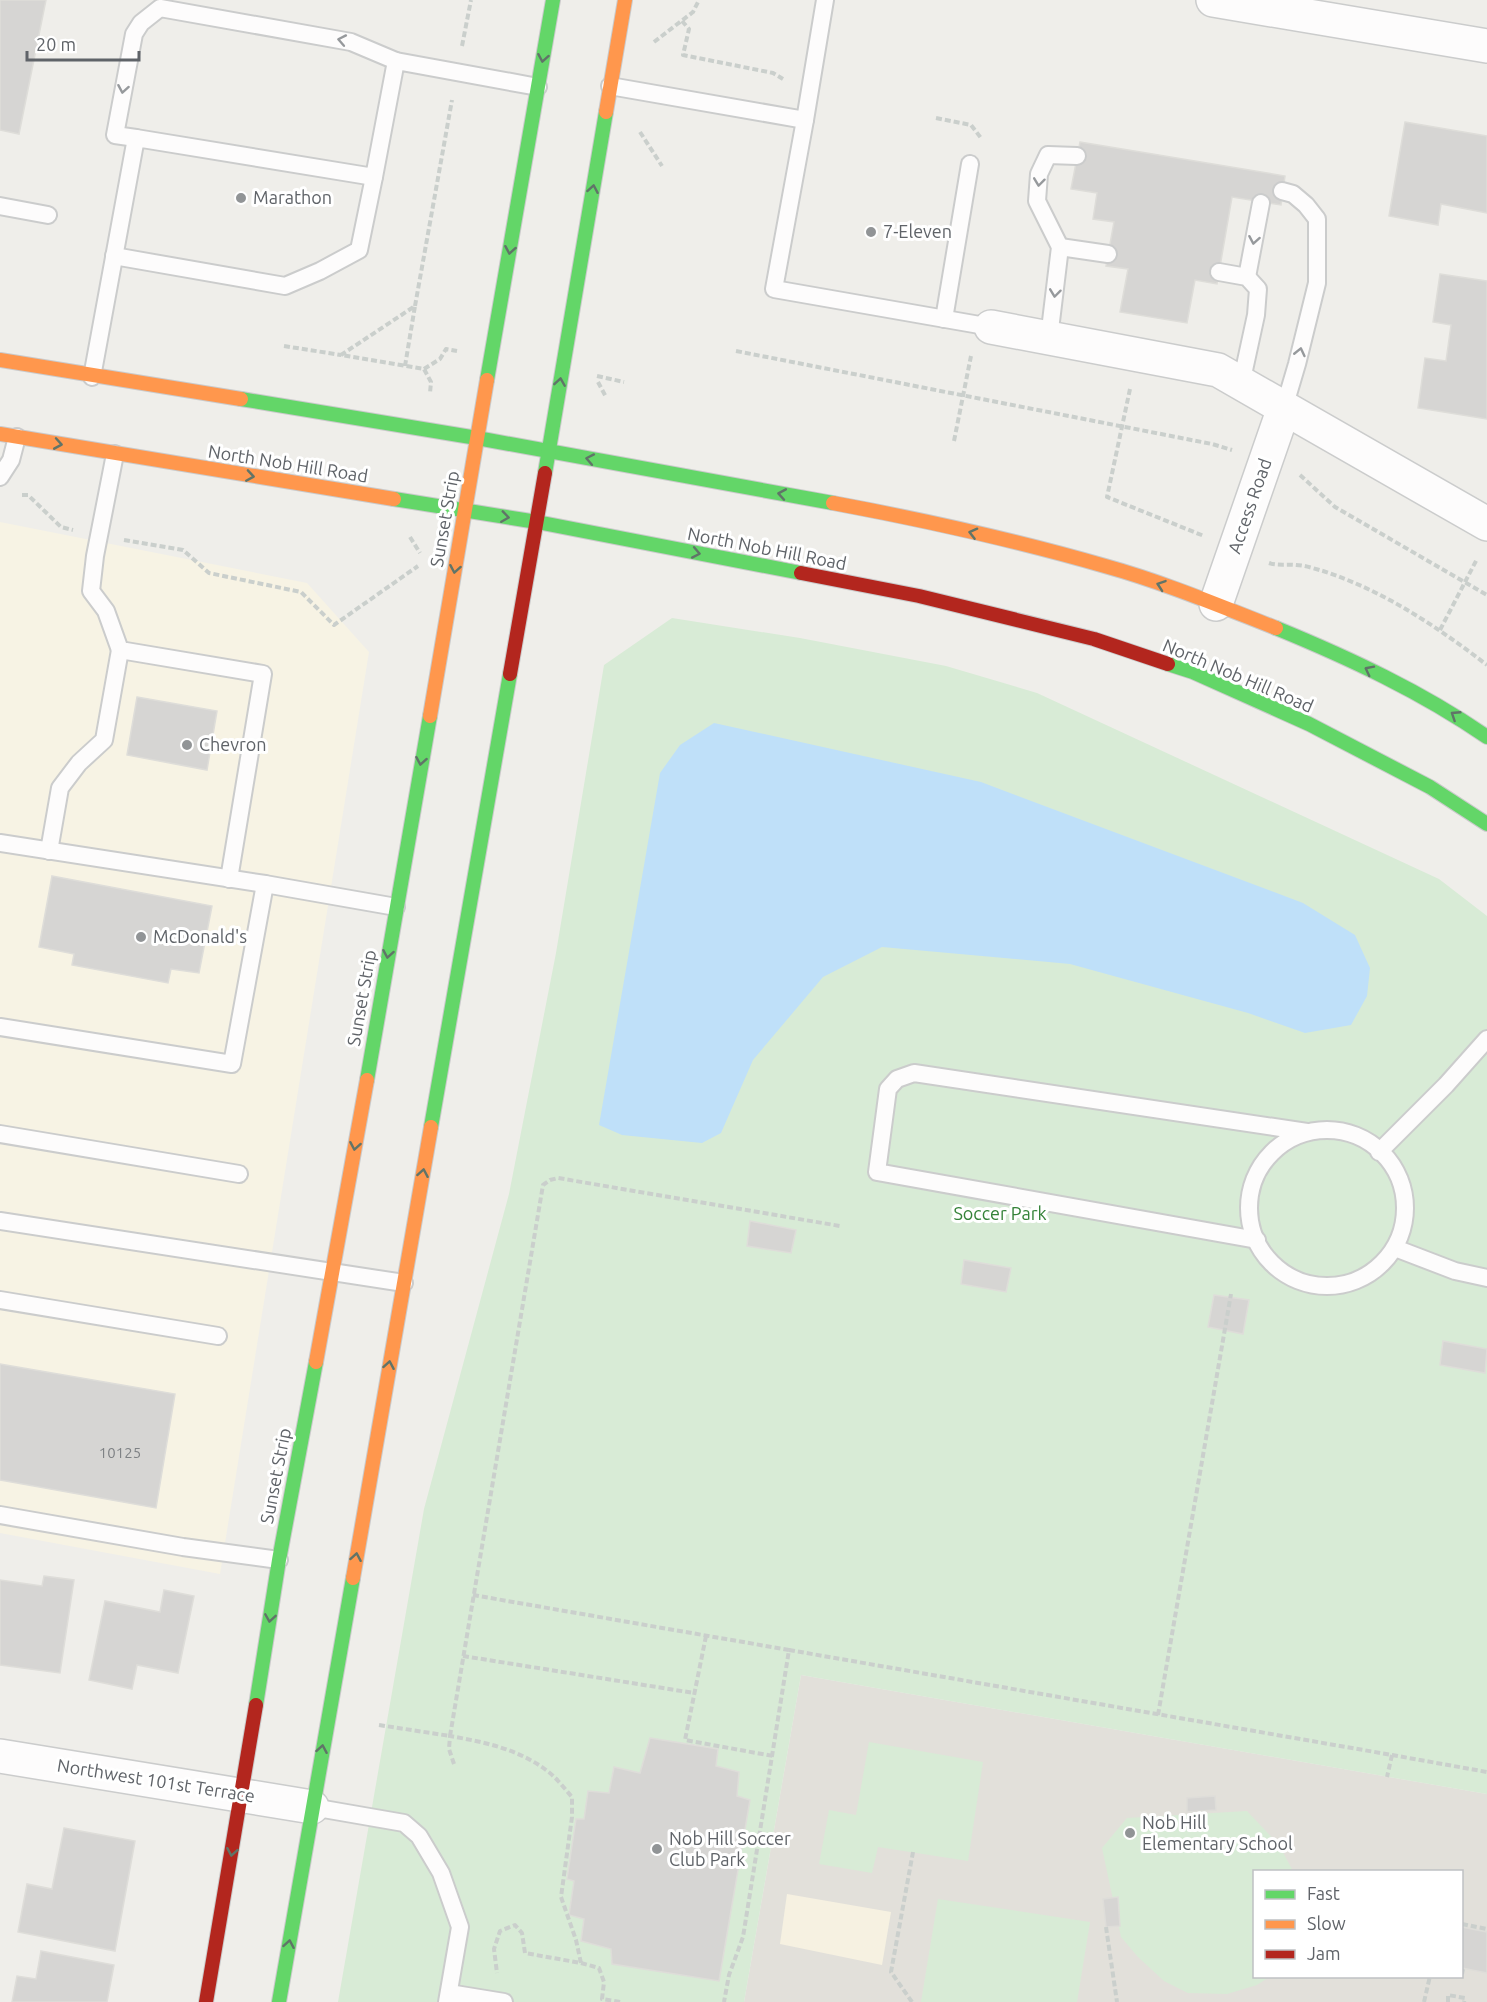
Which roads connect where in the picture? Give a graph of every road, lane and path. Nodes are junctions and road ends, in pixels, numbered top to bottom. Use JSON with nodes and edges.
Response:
{"nodes":[{"id":1,"x":471,"y":0,"type":"edge"},
{"id":2,"x":553,"y":0,"type":"edge"},
{"id":3,"x":625,"y":0,"type":"edge"},
{"id":4,"x":825,"y":0,"type":"edge"},
{"id":5,"x":1213,"y":0,"type":"edge"},
{"id":6,"x":682,"y":21,"type":"dead end"},
{"id":7,"x":1487,"y":46,"type":"edge"},
{"id":8,"x":396,"y":61,"type":"junction"},
{"id":9,"x":457,"y":72,"type":"junction"},
{"id":10,"x":610,"y":86,"type":"junction"},
{"id":11,"x":538,"y":87,"type":"junction"},
{"id":12,"x":809,"y":93,"type":"junction"},
{"id":13,"x":805,"y":120,"type":"junction"},
{"id":14,"x":136,"y":138,"type":"junction"},
{"id":15,"x":1077,"y":156,"type":"dead end"},
{"id":16,"x":970,"y":164,"type":"dead end"},
{"id":17,"x":374,"y":177,"type":"junction"},
{"id":18,"x":1282,"y":191,"type":"dead end"},
{"id":19,"x":1261,"y":202,"type":"dead end"},
{"id":20,"x":0,"y":206,"type":"edge"},
{"id":21,"x":48,"y":215,"type":"dead end"},
{"id":22,"x":1060,"y":247,"type":"junction"},
{"id":23,"x":1108,"y":254,"type":"dead end"},
{"id":24,"x":114,"y":255,"type":"junction"},
{"id":25,"x":1219,"y":272,"type":"dead end"},
{"id":26,"x":1247,"y":278,"type":"junction"},
{"id":27,"x":415,"y":306,"type":"junction"},
{"id":28,"x":944,"y":319,"type":"junction"},
{"id":29,"x":991,"y":327,"type":"joint"},
{"id":30,"x":1049,"y":338,"type":"junction"},
{"id":31,"x":284,"y":346,"type":"dead end"},
{"id":32,"x":446,"y":349,"type":"dead end"},
{"id":33,"x":736,"y":351,"type":"dead end"},
{"id":34,"x":341,"y":355,"type":"junction"},
{"id":35,"x":0,"y":360,"type":"edge"},
{"id":36,"x":405,"y":366,"type":"junction"},
{"id":37,"x":424,"y":369,"type":"junction"},
{"id":38,"x":92,"y":376,"type":"junction"},
{"id":39,"x":431,"y":382,"type":"dead end"},
{"id":40,"x":624,"y":382,"type":"dead end"},
{"id":41,"x":1241,"y":384,"type":"junction"},
{"id":42,"x":606,"y":397,"type":"dead end"},
{"id":43,"x":1284,"y":408,"type":"junction"},
{"id":44,"x":0,"y":434,"type":"edge"},
{"id":45,"x":17,"y":437,"type":"junction"},
{"id":46,"x":477,"y":438,"type":"junction"},
{"id":47,"x":549,"y":451,"type":"junction"},
{"id":48,"x":115,"y":454,"type":"junction"},
{"id":49,"x":1267,"y":456,"type":"junction"},
{"id":50,"x":0,"y":477,"type":"edge"},
{"id":51,"x":19,"y":494,"type":"dead end"},
{"id":52,"x":465,"y":512,"type":"junction"},
{"id":53,"x":537,"y":522,"type":"junction"},
{"id":54,"x":1487,"y":524,"type":"edge"},
{"id":55,"x":99,"y":536,"type":"junction"},
{"id":56,"x":410,"y":538,"type":"dead end"},
{"id":57,"x":1479,"y":555,"type":"dead end"},
{"id":58,"x":422,"y":559,"type":"dead end"},
{"id":59,"x":424,"y":565,"type":"dead end"},
{"id":60,"x":1465,"y":582,"type":"junction"},
{"id":61,"x":1487,"y":595,"type":"edge"},
{"id":62,"x":1216,"y":604,"type":"junction"},
{"id":63,"x":1440,"y":630,"type":"dead end"},
{"id":64,"x":120,"y":650,"type":"junction"},
{"id":65,"x":1487,"y":737,"type":"edge"},
{"id":66,"x":1487,"y":824,"type":"edge"},
{"id":67,"x":0,"y":843,"type":"edge"},
{"id":68,"x":49,"y":851,"type":"junction"},
{"id":69,"x":229,"y":879,"type":"junction"},
{"id":70,"x":265,"y":884,"type":"junction"},
{"id":71,"x":396,"y":907,"type":"junction"},
{"id":72,"x":0,"y":1027,"type":"edge"},
{"id":73,"x":1487,"y":1039,"type":"edge"},
{"id":74,"x":1307,"y":1132,"type":"junction"},
{"id":75,"x":0,"y":1134,"type":"edge"},
{"id":76,"x":1379,"y":1152,"type":"junction"},
{"id":77,"x":239,"y":1174,"type":"dead end"},
{"id":78,"x":0,"y":1221,"type":"edge"},
{"id":79,"x":840,"y":1226,"type":"dead end"},
{"id":80,"x":1257,"y":1240,"type":"junction"},
{"id":81,"x":1395,"y":1248,"type":"junction"},
{"id":82,"x":333,"y":1272,"type":"junction"},
{"id":83,"x":1487,"y":1277,"type":"edge"},
{"id":84,"x":404,"y":1283,"type":"junction"},
{"id":85,"x":1231,"y":1294,"type":"dead end"},
{"id":86,"x":0,"y":1300,"type":"edge"},
{"id":87,"x":218,"y":1336,"type":"dead end"},
{"id":88,"x":0,"y":1515,"type":"edge"},
{"id":89,"x":279,"y":1560,"type":"junction"},
{"id":90,"x":473,"y":1595,"type":"junction"},
{"id":91,"x":706,"y":1636,"type":"junction"},
{"id":92,"x":789,"y":1650,"type":"junction"},
{"id":93,"x":463,"y":1656,"type":"junction"},
{"id":94,"x":694,"y":1693,"type":"junction"},
{"id":95,"x":1158,"y":1715,"type":"junction"},
{"id":96,"x":379,"y":1725,"type":"dead end"},
{"id":97,"x":450,"y":1736,"type":"junction"},
{"id":98,"x":1392,"y":1755,"type":"junction"},
{"id":99,"x":0,"y":1756,"type":"edge"},
{"id":100,"x":773,"y":1756,"type":"junction"},
{"id":101,"x":454,"y":1764,"type":"dead end"},
{"id":102,"x":1487,"y":1772,"type":"edge"},
{"id":103,"x":1387,"y":1777,"type":"dead end"},
{"id":104,"x":242,"y":1795,"type":"junction"},
{"id":105,"x":312,"y":1807,"type":"junction"},
{"id":106,"x":913,"y":1852,"type":"dead end"},
{"id":107,"x":1463,"y":1924,"type":"edge"},
{"id":108,"x":1106,"y":1927,"type":"dead end"},
{"id":109,"x":1487,"y":1929,"type":"edge"},
{"id":110,"x":581,"y":1964,"type":"junction"},
{"id":111,"x":1430,"y":1978,"type":"edge"},
{"id":112,"x":505,"y":1980,"type":"dead end"},
{"id":113,"x":448,"y":1997,"type":"edge"},
{"id":114,"x":206,"y":2002,"type":"edge"},
{"id":115,"x":279,"y":2002,"type":"edge"},
{"id":116,"x":504,"y":2002,"type":"edge"},
{"id":117,"x":621,"y":2002,"type":"edge"},
{"id":118,"x":724,"y":2002,"type":"edge"},
{"id":119,"x":912,"y":2002,"type":"edge"},
{"id":120,"x":1117,"y":2002,"type":"edge"},
{"id":121,"x":1426,"y":2002,"type":"edge"},
{"id":122,"x":1448,"y":2002,"type":"edge"},
{"id":123,"x":1464,"y":2002,"type":"edge"}],
"edges":[{"from":1,"to":9,"type":"path"},
{"from":2,"to":11,"type":"street","name":"Sunset Strip","one_way":true},
{"from":3,"to":10,"type":"street"},
{"from":4,"to":12,"type":"lane"},
{"from":5,"to":7,"type":"street"},
{"from":6,"to":12,"type":"path"},
{"from":8,"to":9,"type":"lane"},
{"from":8,"to":14,"type":"lane","one_way":true},
{"from":8,"to":17,"type":"lane"},
{"from":9,"to":11,"type":"lane"},
{"from":9,"to":27,"type":"path"},
{"from":10,"to":13,"type":"lane"},
{"from":47,"to":10,"type":"street","one_way":true},
{"from":11,"to":46,"type":"street","name":"Sunset Strip","one_way":true},
{"from":12,"to":13,"type":"lane"},
{"from":13,"to":28,"type":"lane"},
{"from":14,"to":17,"type":"lane"},
{"from":14,"to":24,"type":"lane"},
{"from":15,"to":22,"type":"lane","one_way":true},
{"from":16,"to":28,"type":"lane"},
{"from":17,"to":24,"type":"lane"},
{"from":43,"to":18,"type":"lane","one_way":true},
{"from":19,"to":26,"type":"lane","one_way":true},
{"from":20,"to":21,"type":"lane"},
{"from":22,"to":23,"type":"lane"},
{"from":22,"to":30,"type":"lane","one_way":true},
{"from":24,"to":38,"type":"lane"},
{"from":25,"to":26,"type":"lane"},
{"from":26,"to":41,"type":"lane"},
{"from":27,"to":34,"type":"path"},
{"from":27,"to":36,"type":"path"},
{"from":28,"to":29,"type":"lane"},
{"from":29,"to":30,"type":"street"},
{"from":30,"to":41,"type":"street"},
{"from":31,"to":34,"type":"path"},
{"from":32,"to":37,"type":"path"},
{"from":33,"to":49,"type":"path"},
{"from":34,"to":36,"type":"path"},
{"from":35,"to":38,"type":"street"},
{"from":36,"to":37,"type":"path"},
{"from":37,"to":39,"type":"path"},
{"from":38,"to":46,"type":"street"},
{"from":40,"to":42,"type":"path"},
{"from":41,"to":43,"type":"street"},
{"from":43,"to":49,"type":"street","name":"Access Road"},
{"from":43,"to":54,"type":"street"},
{"from":44,"to":45,"type":"street","name":"North Nob Hill Road"},
{"from":45,"to":48,"type":"street","name":"North Nob Hill Road","one_way":true},
{"from":45,"to":50,"type":"lane"},
{"from":46,"to":47,"type":"street"},
{"from":46,"to":52,"type":"street","name":"Sunset Strip"},
{"from":47,"to":53,"type":"street"},
{"from":62,"to":47,"type":"street","one_way":true},
{"from":48,"to":52,"type":"street","name":"North Nob Hill Road","one_way":true},
{"from":48,"to":55,"type":"lane"},
{"from":49,"to":60,"type":"path"},
{"from":49,"to":62,"type":"street","name":"Access Road"},
{"from":51,"to":55,"type":"path"},
{"from":52,"to":53,"type":"street","name":"North Nob Hill Road","one_way":true},
{"from":52,"to":71,"type":"street","name":"Sunset Strip","one_way":true},
{"from":53,"to":66,"type":"street","name":"North Nob Hill Road","one_way":true},
{"from":84,"to":53,"type":"street","one_way":true},
{"from":55,"to":59,"type":"path"},
{"from":55,"to":64,"type":"lane"},
{"from":56,"to":58,"type":"path"},
{"from":57,"to":60,"type":"path"},
{"from":60,"to":61,"type":"path"},
{"from":60,"to":63,"type":"path"},
{"from":65,"to":62,"type":"street","one_way":true},
{"from":64,"to":68,"type":"lane"},
{"from":64,"to":69,"type":"lane"},
{"from":67,"to":68,"type":"lane"},
{"from":68,"to":69,"type":"lane"},
{"from":69,"to":70,"type":"lane"},
{"from":70,"to":71,"type":"lane"},
{"from":70,"to":72,"type":"lane"},
{"from":71,"to":82,"type":"street","name":"Sunset Strip","one_way":true},
{"from":73,"to":76,"type":"lane"},
{"from":74,"to":76,"type":"lane"},
{"from":74,"to":80,"type":"lane"},
{"from":74,"to":80,"type":"lane"},
{"from":75,"to":77,"type":"lane"},
{"from":76,"to":81,"type":"lane"},
{"from":78,"to":82,"type":"lane"},
{"from":79,"to":90,"type":"path"},
{"from":80,"to":81,"type":"lane"},
{"from":81,"to":83,"type":"lane"},
{"from":82,"to":84,"type":"lane"},
{"from":82,"to":89,"type":"street","name":"Sunset Strip"},
{"from":105,"to":84,"type":"street","one_way":true},
{"from":85,"to":95,"type":"path"},
{"from":86,"to":87,"type":"lane"},
{"from":88,"to":89,"type":"lane"},
{"from":89,"to":104,"type":"street","name":"Sunset Strip","one_way":true},
{"from":90,"to":91,"type":"path"},
{"from":90,"to":93,"type":"path"},
{"from":91,"to":92,"type":"path"},
{"from":91,"to":94,"type":"path"},
{"from":92,"to":95,"type":"path"},
{"from":92,"to":100,"type":"path"},
{"from":93,"to":94,"type":"path"},
{"from":93,"to":97,"type":"path"},
{"from":94,"to":100,"type":"path"},
{"from":95,"to":98,"type":"path"},
{"from":96,"to":97,"type":"path"},
{"from":97,"to":101,"type":"path"},
{"from":97,"to":110,"type":"path"},
{"from":98,"to":102,"type":"path"},
{"from":98,"to":103,"type":"path"},
{"from":99,"to":104,"type":"street","name":"Northwest 101st Terrace"},
{"from":100,"to":118,"type":"path"},
{"from":104,"to":105,"type":"street","name":"Northwest 101st Terrace"},
{"from":104,"to":114,"type":"street","name":"Sunset Strip","one_way":true},
{"from":105,"to":113,"type":"lane"},
{"from":115,"to":105,"type":"street","one_way":true},
{"from":106,"to":119,"type":"path"},
{"from":107,"to":109,"type":"path"},
{"from":108,"to":120,"type":"path"},
{"from":110,"to":112,"type":"path"},
{"from":110,"to":117,"type":"path"},
{"from":111,"to":121,"type":"path"},
{"from":113,"to":116,"type":"lane"},
{"from":122,"to":123,"type":"path"}]}
